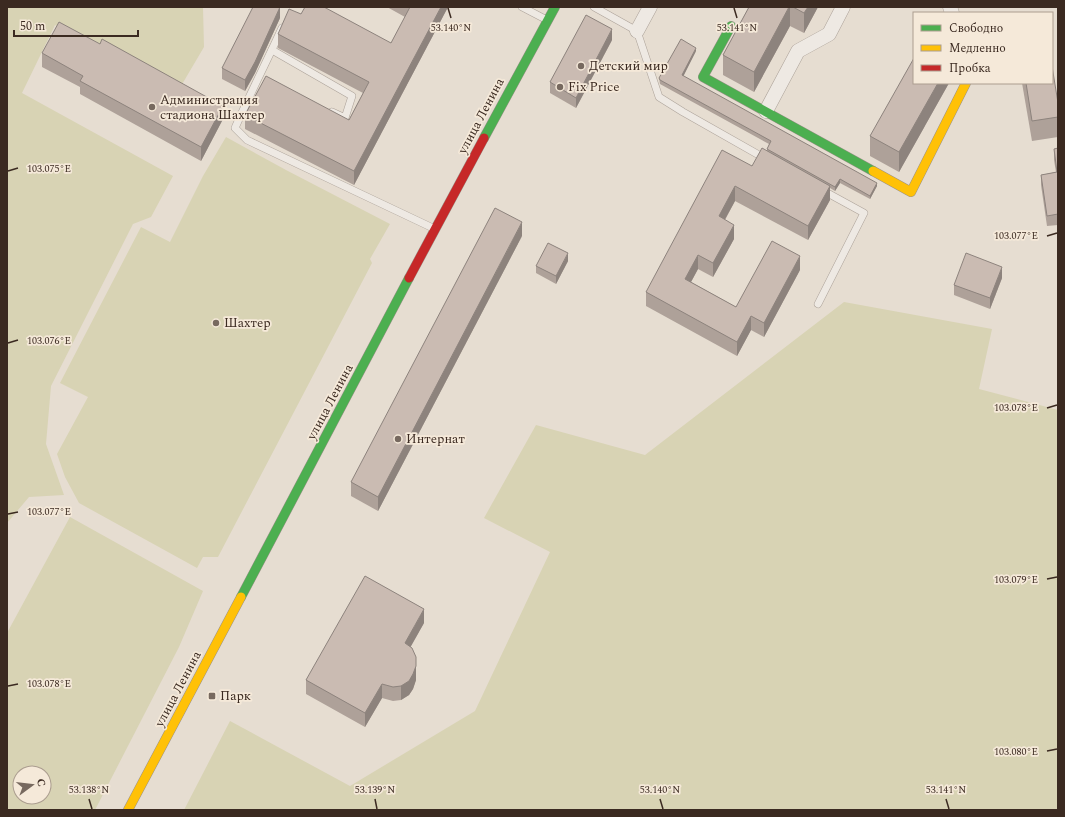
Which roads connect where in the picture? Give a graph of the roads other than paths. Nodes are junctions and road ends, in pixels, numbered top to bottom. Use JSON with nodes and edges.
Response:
{"nodes":[{"id":1,"x":522,"y":7,"type":"edge"},
{"id":2,"x":555,"y":7,"type":"edge"},
{"id":3,"x":594,"y":7,"type":"edge"},
{"id":4,"x":650,"y":7,"type":"edge"},
{"id":5,"x":843,"y":7,"type":"edge"},
{"id":6,"x":548,"y":20,"type":"junction"},
{"id":7,"x":284,"y":21,"type":"edge"},
{"id":8,"x":731,"y":26,"type":"dead end"},
{"id":9,"x":637,"y":31,"type":"junction"},
{"id":10,"x":272,"y":50,"type":"junction"},
{"id":11,"x":258,"y":79,"type":"junction"},
{"id":12,"x":265,"y":83,"type":"edge"},
{"id":13,"x":965,"y":84,"type":"edge"},
{"id":14,"x":324,"y":108,"type":"edge"},
{"id":15,"x":766,"y":111,"type":"junction"},
{"id":16,"x":773,"y":163,"type":"edge"},
{"id":17,"x":815,"y":186,"type":"edge"},
{"id":18,"x":435,"y":229,"type":"junction"},
{"id":19,"x":818,"y":304,"type":"dead end"},
{"id":20,"x":128,"y":810,"type":"edge"}],
"edges":[{"from":1,"to":6,"type":"lane"},
{"from":2,"to":6,"type":"main road","name":"улица Ленина"},
{"from":3,"to":9,"type":"lane"},
{"from":4,"to":9,"type":"street"},
{"from":5,"to":15,"type":"street"},
{"from":6,"to":18,"type":"main road","name":"улица Ленина"},
{"from":7,"to":10,"type":"lane"},
{"from":8,"to":15,"type":"main road"},
{"from":9,"to":16,"type":"lane"},
{"from":10,"to":11,"type":"lane"},
{"from":10,"to":14,"type":"lane"},
{"from":11,"to":12,"type":"lane"},
{"from":11,"to":18,"type":"lane"},
{"from":13,"to":15,"type":"main road"},
{"from":17,"to":19,"type":"lane"},
{"from":18,"to":20,"type":"main road","name":"улица Ленина"}]}
